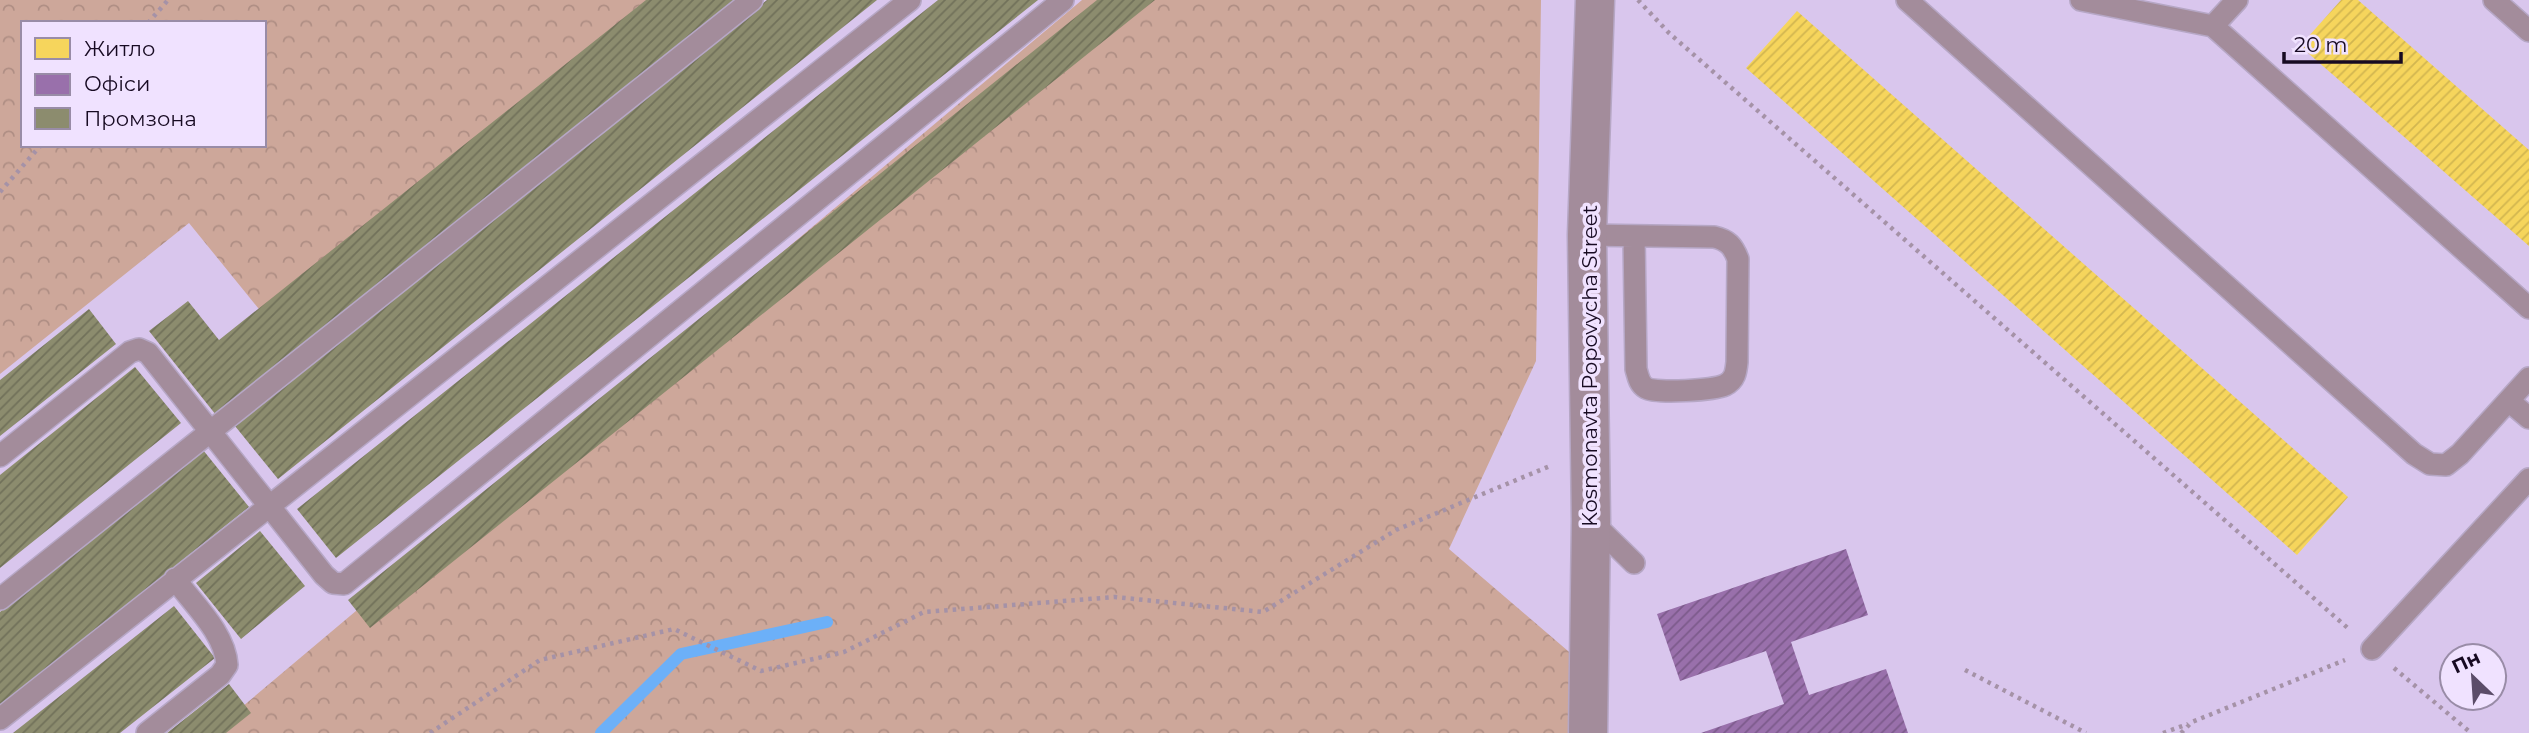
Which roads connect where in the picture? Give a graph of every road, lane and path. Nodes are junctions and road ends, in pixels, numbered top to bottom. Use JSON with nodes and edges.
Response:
{"nodes":[{"id":1,"x":168,"y":0,"type":"edge"},
{"id":2,"x":752,"y":0,"type":"edge"},
{"id":3,"x":910,"y":0,"type":"edge"},
{"id":4,"x":1063,"y":0,"type":"edge"},
{"id":5,"x":1595,"y":0,"type":"edge"},
{"id":6,"x":1638,"y":0,"type":"edge"},
{"id":7,"x":1907,"y":0,"type":"edge"},
{"id":8,"x":2081,"y":0,"type":"edge"},
{"id":9,"x":2237,"y":0,"type":"edge"},
{"id":10,"x":2494,"y":0,"type":"edge"},
{"id":11,"x":150,"y":21,"type":"edge"},
{"id":12,"x":2213,"y":26,"type":"junction"},
{"id":13,"x":2529,"y":31,"type":"edge"},
{"id":14,"x":39,"y":147,"type":"edge"},
{"id":15,"x":0,"y":192,"type":"edge"},
{"id":16,"x":1587,"y":235,"type":"junction"},
{"id":17,"x":1634,"y":236,"type":"junction"},
{"id":18,"x":2529,"y":307,"type":"edge"},
{"id":19,"x":2529,"y":379,"type":"edge"},
{"id":20,"x":2509,"y":401,"type":"junction"},
{"id":21,"x":2529,"y":418,"type":"edge"},
{"id":22,"x":211,"y":431,"type":"junction"},
{"id":23,"x":1590,"y":449,"type":"junction"},
{"id":24,"x":0,"y":456,"type":"edge"},
{"id":25,"x":2529,"y":479,"type":"edge"},
{"id":26,"x":269,"y":505,"type":"junction"},
{"id":27,"x":1591,"y":521,"type":"junction"},
{"id":28,"x":1633,"y":564,"type":"dead end"},
{"id":29,"x":175,"y":579,"type":"junction"},
{"id":30,"x":0,"y":599,"type":"edge"},
{"id":31,"x":2372,"y":649,"type":"junction"},
{"id":32,"x":1965,"y":670,"type":"dead end"},
{"id":33,"x":0,"y":719,"type":"edge"},
{"id":34,"x":2192,"y":722,"type":"junction"},
{"id":35,"x":147,"y":733,"type":"edge"},
{"id":36,"x":430,"y":733,"type":"edge"},
{"id":37,"x":1588,"y":733,"type":"edge"},
{"id":38,"x":2085,"y":733,"type":"edge"},
{"id":39,"x":2163,"y":733,"type":"edge"},
{"id":40,"x":2181,"y":733,"type":"edge"},
{"id":41,"x":2470,"y":733,"type":"edge"}],
"edges":[{"from":1,"to":11,"type":"path"},
{"from":2,"to":22,"type":"lane"},
{"from":3,"to":26,"type":"lane"},
{"from":4,"to":26,"type":"lane"},
{"from":5,"to":16,"type":"street","name":"Kosmonavta Popovycha Street"},
{"from":6,"to":31,"type":"path"},
{"from":7,"to":20,"type":"lane"},
{"from":8,"to":12,"type":"lane"},
{"from":9,"to":12,"type":"lane"},
{"from":10,"to":13,"type":"lane"},
{"from":12,"to":18,"type":"lane"},
{"from":14,"to":15,"type":"path"},
{"from":16,"to":17,"type":"lane"},
{"from":16,"to":23,"type":"street","name":"Kosmonavta Popovycha Street"},
{"from":17,"to":17,"type":"lane"},
{"from":19,"to":20,"type":"lane"},
{"from":20,"to":21,"type":"lane"},
{"from":22,"to":24,"type":"lane"},
{"from":22,"to":26,"type":"lane"},
{"from":22,"to":30,"type":"lane"},
{"from":23,"to":27,"type":"street","name":"Kosmonavta Popovycha Street"},
{"from":23,"to":36,"type":"path"},
{"from":25,"to":31,"type":"lane"},
{"from":26,"to":29,"type":"lane"},
{"from":27,"to":28,"type":"lane"},
{"from":27,"to":37,"type":"street","name":"Kosmonavta Popovycha Street"},
{"from":29,"to":33,"type":"lane"},
{"from":29,"to":35,"type":"lane"},
{"from":31,"to":34,"type":"path"},
{"from":31,"to":41,"type":"path"},
{"from":32,"to":38,"type":"path"},
{"from":34,"to":39,"type":"path"},
{"from":34,"to":40,"type":"path"}]}
